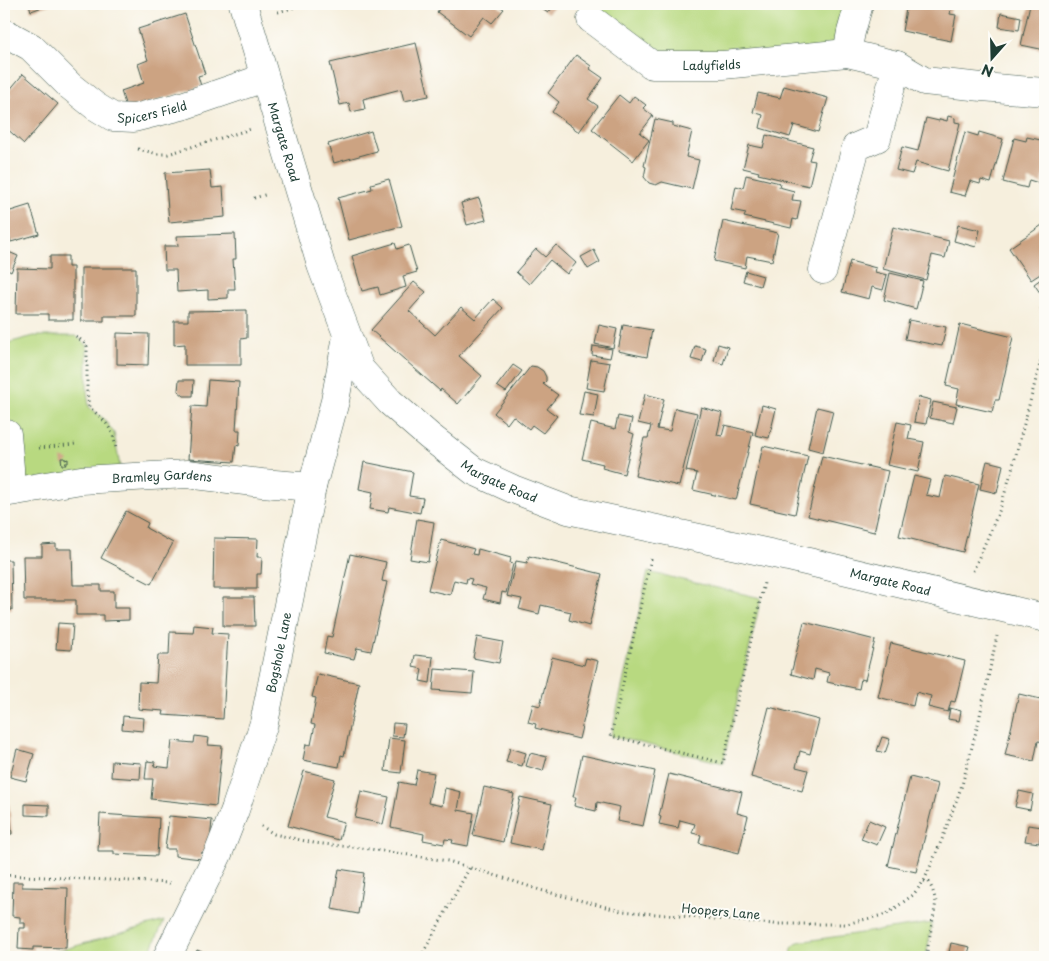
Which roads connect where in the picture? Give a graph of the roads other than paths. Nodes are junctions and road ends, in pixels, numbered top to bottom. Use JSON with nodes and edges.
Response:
{"nodes":[{"id":1,"x":243,"y":4,"type":"edge"},
{"id":2,"x":859,"y":4,"type":"edge"},
{"id":3,"x":591,"y":19,"type":"dead end"},
{"id":4,"x":4,"y":34,"type":"edge"},
{"id":5,"x":847,"y":53,"type":"junction"},
{"id":6,"x":897,"y":65,"type":"junction"},
{"id":7,"x":264,"y":78,"type":"junction"},
{"id":8,"x":1045,"y":92,"type":"edge"},
{"id":9,"x":823,"y":270,"type":"dead end"},
{"id":10,"x":347,"y":334,"type":"junction"},
{"id":11,"x":8,"y":443,"type":"road end"},
{"id":12,"x":312,"y":487,"type":"junction"},
{"id":13,"x":7,"y":492,"type":"edge"},
{"id":14,"x":1045,"y":618,"type":"edge"},
{"id":15,"x":167,"y":957,"type":"edge"}],
"edges":[{"from":1,"to":7,"type":"street","name":"Margate Road"},
{"from":2,"to":5,"type":"street"},
{"from":3,"to":5,"type":"street","name":"Ladyfields"},
{"from":4,"to":7,"type":"street","name":"Spicers Field"},
{"from":5,"to":6,"type":"street","name":"Ladyfields"},
{"from":6,"to":8,"type":"street","name":"Ladyfields"},
{"from":6,"to":9,"type":"street"},
{"from":7,"to":10,"type":"street","name":"Margate Road"},
{"from":10,"to":12,"type":"street","name":"Bogshole Lane"},
{"from":10,"to":14,"type":"street","name":"Margate Road"},
{"from":11,"to":13,"type":"street","name":"Bramley Gardens"},
{"from":12,"to":13,"type":"street","name":"Bramley Gardens"},
{"from":12,"to":15,"type":"street","name":"Bogshole Lane"}]}
